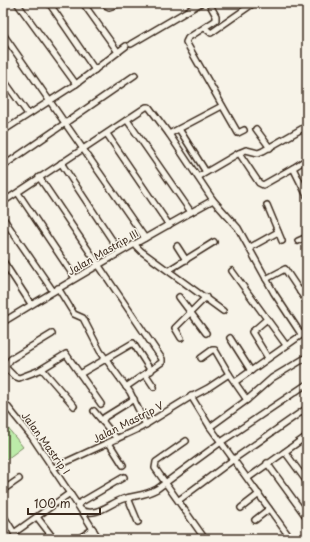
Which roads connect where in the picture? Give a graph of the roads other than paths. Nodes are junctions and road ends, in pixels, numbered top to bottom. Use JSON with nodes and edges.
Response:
{"nodes":[{"id":1,"x":17,"y":3,"type":"edge"},
{"id":2,"x":50,"y":3,"type":"edge"},
{"id":3,"x":83,"y":3,"type":"edge"},
{"id":4,"x":101,"y":3,"type":"edge"},
{"id":5,"x":122,"y":3,"type":"edge"},
{"id":6,"x":201,"y":3,"type":"edge"},
{"id":7,"x":209,"y":3,"type":"edge"},
{"id":8,"x":254,"y":3,"type":"edge"},
{"id":9,"x":301,"y":3,"type":"edge"},
{"id":10,"x":307,"y":8,"type":"edge"},
{"id":11,"x":205,"y":28,"type":"junction"},
{"id":12,"x":3,"y":34,"type":"edge"},
{"id":13,"x":118,"y":52,"type":"junction"},
{"id":14,"x":95,"y":70,"type":"junction"},
{"id":15,"x":135,"y":75,"type":"dead end"},
{"id":16,"x":3,"y":79,"type":"edge"},
{"id":17,"x":76,"y":84,"type":"junction"},
{"id":18,"x":49,"y":100,"type":"junction"},
{"id":19,"x":222,"y":106,"type":"junction"},
{"id":20,"x":28,"y":114,"type":"junction"},
{"id":21,"x":126,"y":120,"type":"junction"},
{"id":22,"x":65,"y":123,"type":"junction"},
{"id":23,"x":305,"y":127,"type":"dead end"},
{"id":24,"x":4,"y":129,"type":"edge"},
{"id":25,"x":179,"y":129,"type":"junction"},
{"id":26,"x":256,"y":129,"type":"dead end"},
{"id":27,"x":244,"y":130,"type":"dead end"},
{"id":28,"x":107,"y":134,"type":"junction"},
{"id":29,"x":169,"y":134,"type":"junction"},
{"id":30,"x":270,"y":148,"type":"junction"},
{"id":31,"x":83,"y":149,"type":"junction"},
{"id":32,"x":239,"y":153,"type":"junction"},
{"id":33,"x":307,"y":159,"type":"edge"},
{"id":34,"x":61,"y":163,"type":"junction"},
{"id":35,"x":3,"y":166,"type":"edge"},
{"id":36,"x":293,"y":168,"type":"junction"},
{"id":37,"x":206,"y":172,"type":"junction"},
{"id":38,"x":39,"y":177,"type":"junction"},
{"id":39,"x":198,"y":177,"type":"junction"},
{"id":40,"x":18,"y":193,"type":"junction"},
{"id":41,"x":307,"y":196,"type":"edge"},
{"id":42,"x":213,"y":200,"type":"junction"},
{"id":43,"x":3,"y":202,"type":"edge"},
{"id":44,"x":267,"y":205,"type":"dead end"},
{"id":45,"x":192,"y":212,"type":"junction"},
{"id":46,"x":3,"y":218,"type":"edge"},
{"id":47,"x":169,"y":225,"type":"junction"},
{"id":48,"x":278,"y":232,"type":"junction"},
{"id":49,"x":307,"y":237,"type":"edge"},
{"id":50,"x":145,"y":238,"type":"junction"},
{"id":51,"x":282,"y":241,"type":"dead end"},
{"id":52,"x":298,"y":241,"type":"dead end"},
{"id":53,"x":214,"y":242,"type":"dead end"},
{"id":54,"x":134,"y":244,"type":"junction"},
{"id":55,"x":177,"y":246,"type":"dead end"},
{"id":56,"x":249,"y":248,"type":"junction"},
{"id":57,"x":120,"y":252,"type":"junction"},
{"id":58,"x":186,"y":260,"type":"junction"},
{"id":59,"x":3,"y":261,"type":"edge"},
{"id":60,"x":98,"y":265,"type":"junction"},
{"id":61,"x":169,"y":270,"type":"junction"},
{"id":62,"x":232,"y":271,"type":"dead end"},
{"id":63,"x":75,"y":278,"type":"junction"},
{"id":64,"x":266,"y":279,"type":"junction"},
{"id":65,"x":307,"y":286,"type":"edge"},
{"id":66,"x":56,"y":290,"type":"junction"},
{"id":67,"x":300,"y":292,"type":"junction"},
{"id":68,"x":179,"y":297,"type":"dead end"},
{"id":69,"x":206,"y":297,"type":"junction"},
{"id":70,"x":307,"y":302,"type":"edge"},
{"id":71,"x":31,"y":304,"type":"junction"},
{"id":72,"x":223,"y":311,"type":"dead end"},
{"id":73,"x":192,"y":312,"type":"junction"},
{"id":74,"x":267,"y":319,"type":"junction"},
{"id":75,"x":3,"y":322,"type":"edge"},
{"id":76,"x":307,"y":331,"type":"edge"},
{"id":77,"x":206,"y":333,"type":"dead end"},
{"id":78,"x":52,"y":334,"type":"dead end"},
{"id":79,"x":301,"y":334,"type":"junction"},
{"id":80,"x":181,"y":338,"type":"dead end"},
{"id":81,"x":230,"y":338,"type":"dead end"},
{"id":82,"x":286,"y":345,"type":"junction"},
{"id":83,"x":307,"y":357,"type":"edge"},
{"id":84,"x":106,"y":358,"type":"junction"},
{"id":85,"x":201,"y":358,"type":"dead end"},
{"id":86,"x":268,"y":358,"type":"junction"},
{"id":87,"x":4,"y":369,"type":"edge"},
{"id":88,"x":42,"y":369,"type":"junction"},
{"id":89,"x":251,"y":371,"type":"junction"},
{"id":90,"x":148,"y":373,"type":"junction"},
{"id":91,"x":80,"y":374,"type":"junction"},
{"id":92,"x":229,"y":374,"type":"junction"},
{"id":93,"x":236,"y":382,"type":"junction"},
{"id":94,"x":307,"y":384,"type":"edge"},
{"id":95,"x":126,"y":387,"type":"junction"},
{"id":96,"x":154,"y":387,"type":"dead end"},
{"id":97,"x":191,"y":396,"type":"junction"},
{"id":98,"x":134,"y":400,"type":"junction"},
{"id":99,"x":247,"y":400,"type":"junction"},
{"id":100,"x":3,"y":401,"type":"edge"},
{"id":101,"x":101,"y":404,"type":"dead end"},
{"id":102,"x":74,"y":406,"type":"dead end"},
{"id":103,"x":307,"y":408,"type":"edge"},
{"id":104,"x":94,"y":411,"type":"dead end"},
{"id":105,"x":104,"y":422,"type":"junction"},
{"id":106,"x":146,"y":425,"type":"junction"},
{"id":107,"x":210,"y":427,"type":"junction"},
{"id":108,"x":305,"y":438,"type":"edge"},
{"id":109,"x":117,"y":439,"type":"junction"},
{"id":110,"x":186,"y":441,"type":"dead end"},
{"id":111,"x":221,"y":442,"type":"junction"},
{"id":112,"x":109,"y":443,"type":"junction"},
{"id":113,"x":307,"y":446,"type":"edge"},
{"id":114,"x":285,"y":452,"type":"junction"},
{"id":115,"x":234,"y":459,"type":"junction"},
{"id":116,"x":267,"y":463,"type":"junction"},
{"id":117,"x":123,"y":465,"type":"dead end"},
{"id":118,"x":53,"y":468,"type":"junction"},
{"id":119,"x":124,"y":477,"type":"dead end"},
{"id":120,"x":248,"y":478,"type":"junction"},
{"id":121,"x":19,"y":480,"type":"dead end"},
{"id":122,"x":166,"y":482,"type":"junction"},
{"id":123,"x":307,"y":482,"type":"edge"},
{"id":124,"x":4,"y":489,"type":"edge"},
{"id":125,"x":70,"y":493,"type":"junction"},
{"id":126,"x":259,"y":494,"type":"junction"},
{"id":127,"x":128,"y":498,"type":"junction"},
{"id":128,"x":179,"y":500,"type":"junction"},
{"id":129,"x":78,"y":504,"type":"junction"},
{"id":130,"x":241,"y":508,"type":"dead end"},
{"id":131,"x":269,"y":509,"type":"junction"},
{"id":132,"x":81,"y":510,"type":"junction"},
{"id":133,"x":305,"y":512,"type":"edge"},
{"id":134,"x":3,"y":515,"type":"edge"},
{"id":135,"x":37,"y":517,"type":"junction"},
{"id":136,"x":307,"y":518,"type":"edge"},
{"id":137,"x":254,"y":520,"type":"dead end"},
{"id":138,"x":138,"y":522,"type":"dead end"},
{"id":139,"x":93,"y":529,"type":"junction"},
{"id":140,"x":14,"y":533,"type":"junction"},
{"id":141,"x":18,"y":539,"type":"edge"},
{"id":142,"x":54,"y":539,"type":"edge"},
{"id":143,"x":78,"y":539,"type":"edge"},
{"id":144,"x":100,"y":539,"type":"edge"},
{"id":145,"x":205,"y":539,"type":"edge"},
{"id":146,"x":291,"y":539,"type":"edge"}],
"edges":[{"from":1,"to":17,"type":"street"},
{"from":2,"to":14,"type":"street"},
{"from":3,"to":13,"type":"street"},
{"from":4,"to":5,"type":"street"},
{"from":6,"to":13,"type":"street"},
{"from":7,"to":11,"type":"street"},
{"from":8,"to":11,"type":"street"},
{"from":9,"to":10,"type":"street"},
{"from":11,"to":19,"type":"street"},
{"from":12,"to":18,"type":"street"},
{"from":13,"to":14,"type":"street"},
{"from":14,"to":17,"type":"street"},
{"from":15,"to":22,"type":"street"},
{"from":16,"to":20,"type":"street"},
{"from":17,"to":18,"type":"street"},
{"from":18,"to":20,"type":"street"},
{"from":18,"to":22,"type":"street"},
{"from":19,"to":25,"type":"street"},
{"from":19,"to":27,"type":"street"},
{"from":20,"to":24,"type":"street"},
{"from":21,"to":28,"type":"street"},
{"from":21,"to":29,"type":"street"},
{"from":21,"to":45,"type":"street"},
{"from":22,"to":31,"type":"street"},
{"from":22,"to":35,"type":"street"},
{"from":23,"to":30,"type":"street"},
{"from":25,"to":29,"type":"street"},
{"from":25,"to":37,"type":"street"},
{"from":26,"to":30,"type":"street"},
{"from":28,"to":31,"type":"street"},
{"from":28,"to":47,"type":"street"},
{"from":29,"to":39,"type":"street"},
{"from":30,"to":32,"type":"street"},
{"from":31,"to":34,"type":"street"},
{"from":31,"to":50,"type":"street"},
{"from":32,"to":36,"type":"street"},
{"from":32,"to":37,"type":"street"},
{"from":33,"to":36,"type":"street"},
{"from":34,"to":38,"type":"street"},
{"from":34,"to":57,"type":"street"},
{"from":36,"to":41,"type":"street"},
{"from":37,"to":39,"type":"street"},
{"from":38,"to":40,"type":"street"},
{"from":38,"to":60,"type":"street"},
{"from":39,"to":42,"type":"street"},
{"from":40,"to":43,"type":"street"},
{"from":40,"to":63,"type":"street"},
{"from":42,"to":45,"type":"street","name":"Jalan Mastrip III"},
{"from":42,"to":56,"type":"street"},
{"from":44,"to":48,"type":"street"},
{"from":45,"to":47,"type":"street","name":"Jalan Mastrip III"},
{"from":46,"to":66,"type":"street"},
{"from":47,"to":50,"type":"street","name":"Jalan Mastrip III"},
{"from":48,"to":51,"type":"street"},
{"from":48,"to":56,"type":"street"},
{"from":49,"to":52,"type":"street"},
{"from":50,"to":54,"type":"street","name":"Jalan Mastrip III"},
{"from":53,"to":58,"type":"street"},
{"from":54,"to":57,"type":"street","name":"Jalan Mastrip III"},
{"from":54,"to":61,"type":"street"},
{"from":55,"to":58,"type":"street"},
{"from":56,"to":64,"type":"street"},
{"from":57,"to":60,"type":"street","name":"Jalan Mastrip III"},
{"from":58,"to":61,"type":"street"},
{"from":59,"to":71,"type":"street"},
{"from":60,"to":63,"type":"street","name":"Jalan Mastrip III"},
{"from":60,"to":90,"type":"street"},
{"from":61,"to":69,"type":"street"},
{"from":62,"to":74,"type":"street"},
{"from":63,"to":66,"type":"street","name":"Jalan Mastrip III"},
{"from":64,"to":67,"type":"street"},
{"from":64,"to":79,"type":"street"},
{"from":65,"to":67,"type":"street"},
{"from":66,"to":71,"type":"street","name":"Jalan Mastrip III"},
{"from":66,"to":84,"type":"street"},
{"from":67,"to":70,"type":"street"},
{"from":68,"to":73,"type":"street"},
{"from":69,"to":72,"type":"street"},
{"from":69,"to":73,"type":"street"},
{"from":71,"to":75,"type":"street","name":"Jalan Mastrip III"},
{"from":73,"to":77,"type":"street"},
{"from":73,"to":80,"type":"street"},
{"from":74,"to":82,"type":"street"},
{"from":74,"to":86,"type":"street"},
{"from":76,"to":79,"type":"street"},
{"from":78,"to":87,"type":"street"},
{"from":79,"to":82,"type":"street"},
{"from":81,"to":89,"type":"street"},
{"from":82,"to":86,"type":"street"},
{"from":83,"to":99,"type":"street"},
{"from":84,"to":90,"type":"street"},
{"from":84,"to":91,"type":"street"},
{"from":84,"to":95,"type":"street"},
{"from":85,"to":92,"type":"street"},
{"from":86,"to":89,"type":"street"},
{"from":87,"to":88,"type":"street"},
{"from":88,"to":91,"type":"street"},
{"from":88,"to":102,"type":"street"},
{"from":89,"to":93,"type":"street"},
{"from":90,"to":95,"type":"street"},
{"from":90,"to":96,"type":"street"},
{"from":91,"to":101,"type":"street"},
{"from":92,"to":93,"type":"street"},
{"from":92,"to":97,"type":"street","name":"Jalan Mastrip V"},
{"from":93,"to":99,"type":"street"},
{"from":94,"to":111,"type":"street"},
{"from":95,"to":98,"type":"street"},
{"from":97,"to":106,"type":"street","name":"Jalan Mastrip V"},
{"from":97,"to":107,"type":"street"},
{"from":98,"to":105,"type":"street"},
{"from":98,"to":106,"type":"street"},
{"from":99,"to":107,"type":"street"},
{"from":100,"to":118,"type":"street","name":"Jalan Mastrip I"},
{"from":103,"to":115,"type":"street"},
{"from":104,"to":105,"type":"street"},
{"from":105,"to":109,"type":"street"},
{"from":106,"to":109,"type":"street","name":"Jalan Mastrip V"},
{"from":107,"to":111,"type":"street"},
{"from":108,"to":113,"type":"street"},
{"from":108,"to":114,"type":"street"},
{"from":109,"to":112,"type":"street","name":"Jalan Mastrip V"},
{"from":110,"to":122,"type":"street"},
{"from":111,"to":115,"type":"street"},
{"from":111,"to":122,"type":"street"},
{"from":112,"to":117,"type":"street"},
{"from":112,"to":118,"type":"street","name":"Jalan Mastrip V"},
{"from":114,"to":116,"type":"street"},
{"from":114,"to":123,"type":"street"},
{"from":115,"to":120,"type":"street"},
{"from":115,"to":128,"type":"street"},
{"from":116,"to":120,"type":"street"},
{"from":116,"to":133,"type":"street"},
{"from":118,"to":125,"type":"street","name":"Jalan Mastrip I"},
{"from":119,"to":129,"type":"street"},
{"from":120,"to":126,"type":"street"},
{"from":121,"to":124,"type":"street"},
{"from":122,"to":127,"type":"street"},
{"from":122,"to":128,"type":"street"},
{"from":125,"to":129,"type":"street","name":"Jalan Mastrip I"},
{"from":125,"to":135,"type":"street"},
{"from":126,"to":130,"type":"street"},
{"from":126,"to":131,"type":"street"},
{"from":127,"to":132,"type":"street"},
{"from":127,"to":138,"type":"street"},
{"from":128,"to":145,"type":"street"},
{"from":129,"to":132,"type":"street","name":"Jalan Mastrip I"},
{"from":131,"to":137,"type":"street"},
{"from":131,"to":146,"type":"street"},
{"from":132,"to":139,"type":"street","name":"Jalan Mastrip I"},
{"from":133,"to":136,"type":"street"},
{"from":134,"to":140,"type":"street"},
{"from":135,"to":140,"type":"street"},
{"from":135,"to":142,"type":"street"},
{"from":139,"to":143,"type":"street"},
{"from":139,"to":144,"type":"street","name":"Jalan Mastrip I"},
{"from":140,"to":141,"type":"street"}]}
